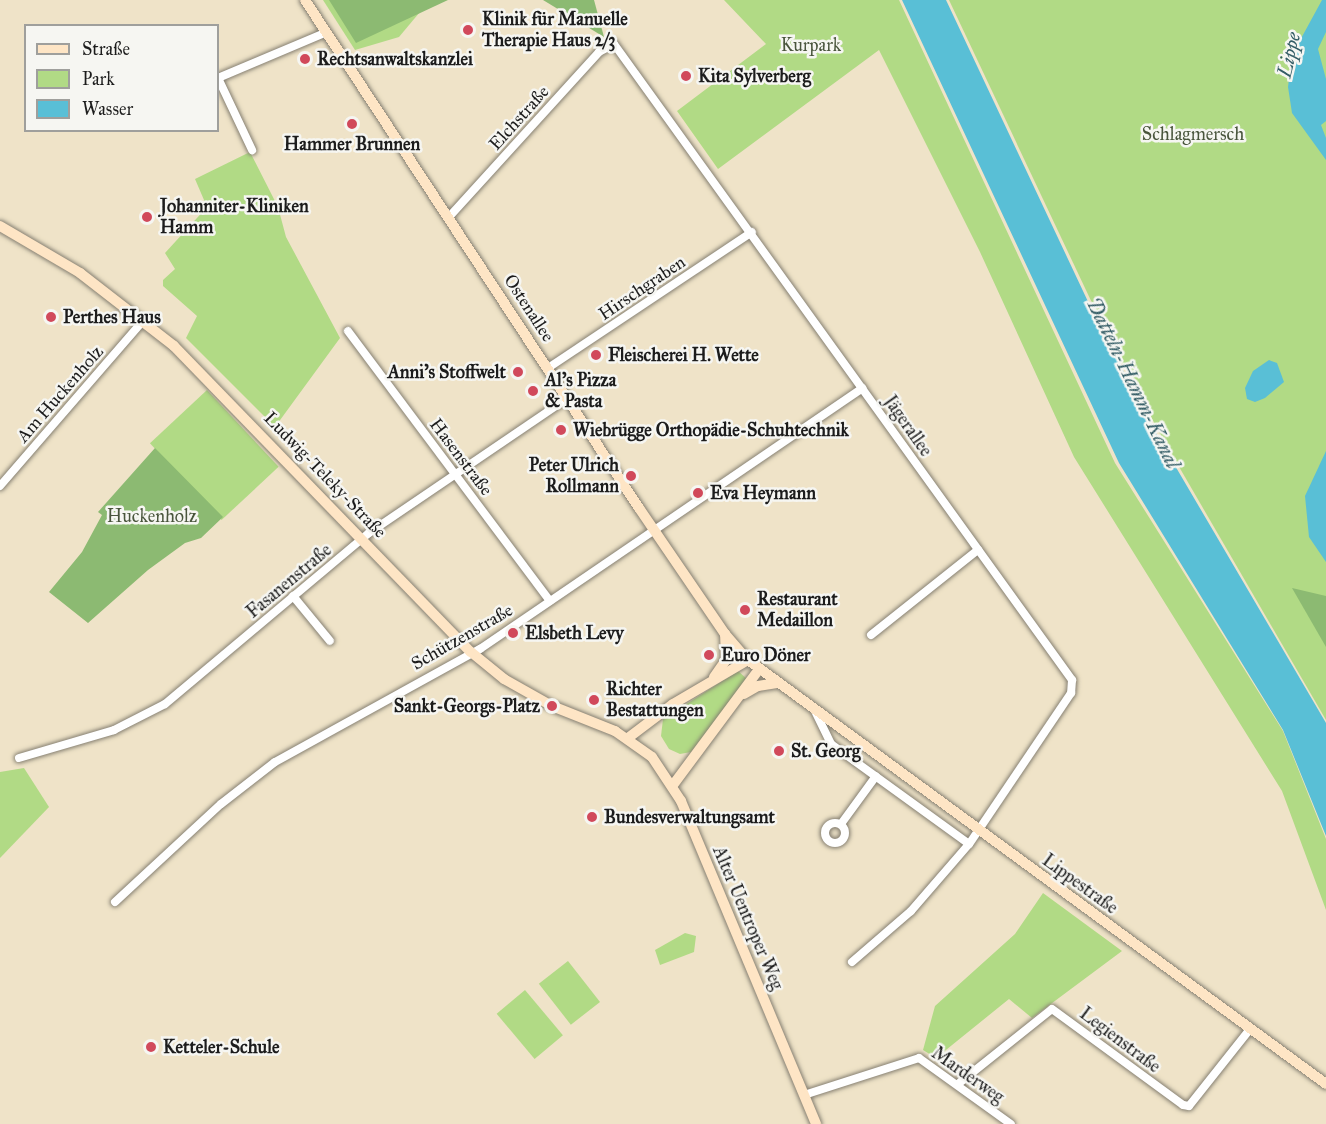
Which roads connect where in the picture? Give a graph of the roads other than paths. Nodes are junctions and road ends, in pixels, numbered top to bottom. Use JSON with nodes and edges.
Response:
{"nodes":[{"id":1,"x":305,"y":0,"type":"edge"},
{"id":2,"x":327,"y":33,"type":"junction"},
{"id":3,"x":614,"y":44,"type":"joint"},
{"id":4,"x":219,"y":78,"type":"edge"},
{"id":5,"x":219,"y":80,"type":"edge"},
{"id":6,"x":252,"y":150,"type":"dead end"},
{"id":7,"x":448,"y":217,"type":"junction"},
{"id":8,"x":0,"y":226,"type":"edge"},
{"id":9,"x":752,"y":232,"type":"junction"},
{"id":10,"x":143,"y":321,"type":"junction"},
{"id":11,"x":348,"y":331,"type":"dead end"},
{"id":12,"x":548,"y":368,"type":"junction"},
{"id":13,"x":863,"y":388,"type":"junction"},
{"id":14,"x":566,"y":399,"type":"junction"},
{"id":15,"x":455,"y":474,"type":"junction"},
{"id":16,"x":0,"y":486,"type":"edge"},
{"id":17,"x":653,"y":529,"type":"junction"},
{"id":18,"x":363,"y":538,"type":"junction"},
{"id":19,"x":978,"y":550,"type":"junction"},
{"id":20,"x":293,"y":596,"type":"junction"},
{"id":21,"x":550,"y":601,"type":"junction"},
{"id":22,"x":725,"y":634,"type":"junction"},
{"id":23,"x":871,"y":635,"type":"dead end"},
{"id":24,"x":330,"y":641,"type":"dead end"},
{"id":25,"x":471,"y":652,"type":"junction"},
{"id":26,"x":748,"y":660,"type":"junction"},
{"id":27,"x":759,"y":669,"type":"junction"},
{"id":28,"x":708,"y":683,"type":"junction"},
{"id":29,"x":777,"y":683,"type":"junction"},
{"id":30,"x":741,"y":696,"type":"junction"},
{"id":31,"x":815,"y":711,"type":"junction"},
{"id":32,"x":628,"y":738,"type":"junction"},
{"id":33,"x":19,"y":758,"type":"dead end"},
{"id":34,"x":876,"y":776,"type":"junction"},
{"id":35,"x":673,"y":785,"type":"junction"},
{"id":36,"x":841,"y":824,"type":"dead end"},
{"id":37,"x":979,"y":831,"type":"junction"},
{"id":38,"x":969,"y":844,"type":"junction"},
{"id":39,"x":115,"y":902,"type":"dead end"},
{"id":40,"x":852,"y":962,"type":"dead end"},
{"id":41,"x":1250,"y":1029,"type":"junction"},
{"id":42,"x":958,"y":1084,"type":"junction"},
{"id":43,"x":1326,"y":1084,"type":"edge"},
{"id":44,"x":804,"y":1095,"type":"junction"},
{"id":45,"x":816,"y":1124,"type":"edge"},
{"id":46,"x":1011,"y":1124,"type":"edge"}],
"edges":[{"from":1,"to":2,"type":"street","name":"Ostenallee"},
{"from":2,"to":4,"type":"street"},
{"from":2,"to":7,"type":"street","name":"Ostenallee"},
{"from":3,"to":7,"type":"street","name":"Elchstraße"},
{"from":3,"to":9,"type":"street","name":"Jägerallee"},
{"from":5,"to":6,"type":"street"},
{"from":7,"to":12,"type":"street","name":"Ostenallee"},
{"from":8,"to":10,"type":"street","name":"Ludwig-Teleky-Straße"},
{"from":9,"to":12,"type":"street","name":"Hirschgraben"},
{"from":9,"to":13,"type":"street","name":"Jägerallee"},
{"from":10,"to":16,"type":"street","name":"Am Huckenholz"},
{"from":10,"to":18,"type":"street","name":"Ludwig-Teleky-Straße"},
{"from":11,"to":15,"type":"street","name":"Hasenstraße"},
{"from":12,"to":14,"type":"street","name":"Ostenallee"},
{"from":13,"to":17,"type":"street","name":"Schützenstraße"},
{"from":13,"to":19,"type":"street","name":"Jägerallee"},
{"from":14,"to":15,"type":"street","name":"Fasanenstraße"},
{"from":14,"to":17,"type":"street","name":"Ostenallee"},
{"from":15,"to":18,"type":"street","name":"Fasanenstraße"},
{"from":15,"to":21,"type":"street","name":"Hasenstraße"},
{"from":17,"to":21,"type":"street","name":"Schützenstraße"},
{"from":17,"to":22,"type":"street","name":"Ostenallee"},
{"from":18,"to":20,"type":"street","name":"Fasanenstraße"},
{"from":18,"to":25,"type":"street","name":"Ludwig-Teleky-Straße"},
{"from":19,"to":23,"type":"street"},
{"from":19,"to":37,"type":"street","name":"Jägerallee"},
{"from":20,"to":24,"type":"street"},
{"from":20,"to":33,"type":"street","name":"Fasanenstraße"},
{"from":21,"to":25,"type":"street","name":"Schützenstraße"},
{"from":22,"to":26,"type":"street"},
{"from":22,"to":28,"type":"street"},
{"from":25,"to":32,"type":"street","name":"Ludwig-Teleky-Straße"},
{"from":25,"to":39,"type":"street","name":"Schützenstraße"},
{"from":26,"to":27,"type":"street"},
{"from":26,"to":28,"type":"street"},
{"from":27,"to":29,"type":"street","name":"Lippestraße"},
{"from":27,"to":30,"type":"street"},
{"from":28,"to":32,"type":"street"},
{"from":29,"to":30,"type":"street"},
{"from":29,"to":31,"type":"street","name":"Lippestraße"},
{"from":30,"to":35,"type":"street"},
{"from":31,"to":34,"type":"street","name":"Lippestraße"},
{"from":31,"to":37,"type":"street","name":"Lippestraße"},
{"from":32,"to":35,"type":"street","name":"Alter Uentroper Weg"},
{"from":34,"to":36,"type":"street"},
{"from":34,"to":38,"type":"street","name":"Lippestraße"},
{"from":35,"to":44,"type":"street","name":"Alter Uentroper Weg"},
{"from":37,"to":38,"type":"street"},
{"from":37,"to":41,"type":"street","name":"Lippestraße"},
{"from":38,"to":40,"type":"street"},
{"from":41,"to":42,"type":"street","name":"Legienstraße"},
{"from":41,"to":43,"type":"street","name":"Lippestraße"},
{"from":42,"to":44,"type":"street","name":"Marderweg"},
{"from":42,"to":46,"type":"street","name":"Marderweg"},
{"from":44,"to":45,"type":"street","name":"Alter Uentroper Weg"}]}
